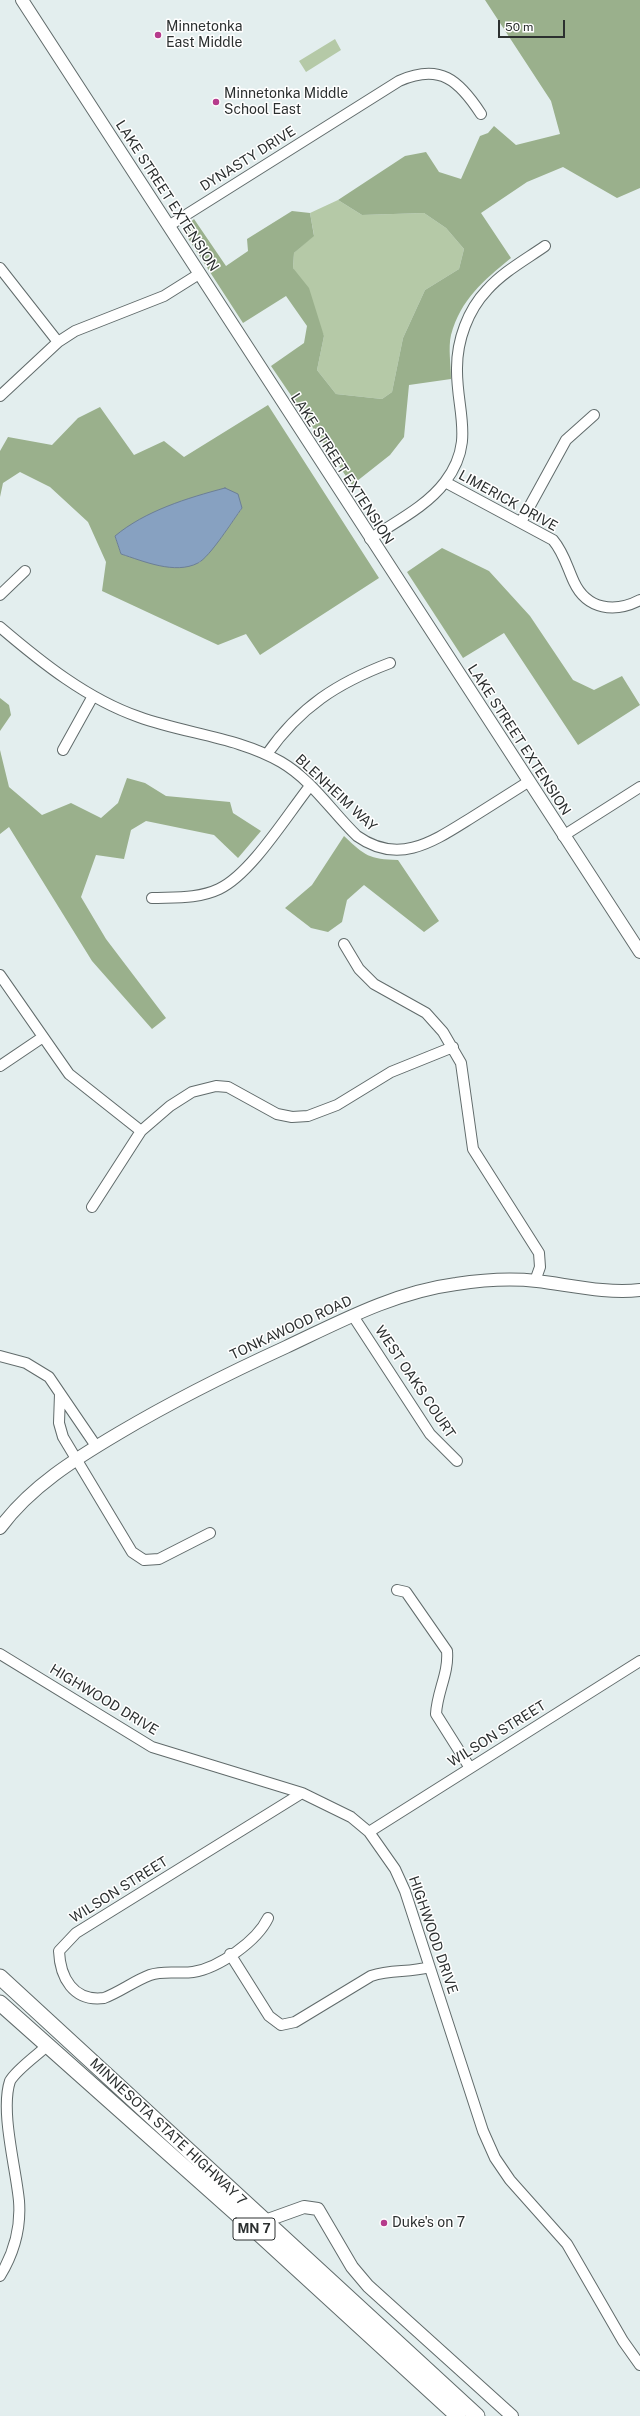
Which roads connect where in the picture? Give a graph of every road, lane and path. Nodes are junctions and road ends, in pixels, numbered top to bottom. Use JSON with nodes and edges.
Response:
{"nodes":[{"id":1,"x":22,"y":0,"type":"edge"},
{"id":2,"x":481,"y":114,"type":"dead end"},
{"id":3,"x":170,"y":225,"type":"junction"},
{"id":4,"x":545,"y":246,"type":"dead end"},
{"id":5,"x":0,"y":268,"type":"edge"},
{"id":6,"x":199,"y":274,"type":"junction"},
{"id":7,"x":58,"y":342,"type":"junction"},
{"id":8,"x":0,"y":396,"type":"edge"},
{"id":9,"x":594,"y":415,"type":"dead end"},
{"id":10,"x":445,"y":482,"type":"junction"},
{"id":11,"x":521,"y":522,"type":"junction"},
{"id":12,"x":370,"y":538,"type":"junction"},
{"id":13,"x":25,"y":571,"type":"dead end"},
{"id":14,"x":0,"y":595,"type":"edge"},
{"id":15,"x":640,"y":600,"type":"edge"},
{"id":16,"x":0,"y":627,"type":"edge"},
{"id":17,"x":390,"y":663,"type":"dead end"},
{"id":18,"x":93,"y":696,"type":"junction"},
{"id":19,"x":63,"y":750,"type":"dead end"},
{"id":20,"x":267,"y":754,"type":"junction"},
{"id":21,"x":528,"y":782,"type":"junction"},
{"id":22,"x":310,"y":786,"type":"junction"},
{"id":23,"x":640,"y":787,"type":"edge"},
{"id":24,"x":563,"y":836,"type":"junction"},
{"id":25,"x":152,"y":898,"type":"dead end"},
{"id":26,"x":344,"y":944,"type":"dead end"},
{"id":27,"x":640,"y":952,"type":"edge"},
{"id":28,"x":0,"y":975,"type":"edge"},
{"id":29,"x":43,"y":1037,"type":"junction"},
{"id":30,"x":453,"y":1047,"type":"junction"},
{"id":31,"x":0,"y":1066,"type":"edge"},
{"id":32,"x":141,"y":1131,"type":"junction"},
{"id":33,"x":92,"y":1207,"type":"dead end"},
{"id":34,"x":535,"y":1281,"type":"junction"},
{"id":35,"x":640,"y":1290,"type":"edge"},
{"id":36,"x":353,"y":1316,"type":"junction"},
{"id":37,"x":0,"y":1356,"type":"edge"},
{"id":38,"x":60,"y":1394,"type":"junction"},
{"id":39,"x":96,"y":1446,"type":"junction"},
{"id":40,"x":76,"y":1460,"type":"junction"},
{"id":41,"x":456,"y":1461,"type":"dead end"},
{"id":42,"x":0,"y":1528,"type":"edge"},
{"id":43,"x":210,"y":1533,"type":"dead end"},
{"id":44,"x":397,"y":1590,"type":"dead end"},
{"id":45,"x":0,"y":1654,"type":"edge"},
{"id":46,"x":640,"y":1661,"type":"edge"},
{"id":47,"x":470,"y":1768,"type":"junction"},
{"id":48,"x":302,"y":1793,"type":"junction"},
{"id":49,"x":369,"y":1832,"type":"junction"},
{"id":50,"x":268,"y":1918,"type":"dead end"},
{"id":51,"x":230,"y":1954,"type":"junction"},
{"id":52,"x":429,"y":1967,"type":"junction"},
{"id":53,"x":0,"y":1977,"type":"edge"},
{"id":54,"x":0,"y":2003,"type":"edge"},
{"id":55,"x":47,"y":2046,"type":"junction"},
{"id":56,"x":5,"y":2081,"type":"edge"},
{"id":57,"x":265,"y":2221,"type":"junction"},
{"id":58,"x":0,"y":2276,"type":"edge"},
{"id":59,"x":640,"y":2365,"type":"edge"},
{"id":60,"x":458,"y":2416,"type":"edge"},
{"id":61,"x":477,"y":2416,"type":"edge"},
{"id":62,"x":512,"y":2416,"type":"edge"}],
"edges":[{"from":1,"to":3,"type":"street","name":"LAKE STREET EXTENSION"},
{"from":2,"to":3,"type":"street","name":"DYNASTY DRIVE"},
{"from":3,"to":6,"type":"street","name":"LAKE STREET EXTENSION"},
{"from":4,"to":10,"type":"street"},
{"from":5,"to":7,"type":"street"},
{"from":6,"to":7,"type":"street"},
{"from":6,"to":12,"type":"street","name":"LAKE STREET EXTENSION"},
{"from":7,"to":8,"type":"street"},
{"from":9,"to":11,"type":"street"},
{"from":10,"to":11,"type":"street","name":"LIMERICK DRIVE"},
{"from":10,"to":12,"type":"street"},
{"from":11,"to":15,"type":"street","name":"LIMERICK DRIVE"},
{"from":12,"to":21,"type":"street","name":"LAKE STREET EXTENSION"},
{"from":13,"to":14,"type":"street"},
{"from":16,"to":18,"type":"street","name":"BLENHEIM WAY"},
{"from":17,"to":20,"type":"street"},
{"from":18,"to":19,"type":"street"},
{"from":18,"to":20,"type":"street","name":"BLENHEIM WAY"},
{"from":20,"to":22,"type":"street","name":"BLENHEIM WAY"},
{"from":21,"to":22,"type":"street","name":"BLENHEIM WAY"},
{"from":21,"to":24,"type":"street","name":"LAKE STREET EXTENSION"},
{"from":22,"to":25,"type":"street"},
{"from":23,"to":24,"type":"street"},
{"from":24,"to":27,"type":"street","name":"LAKE STREET EXTENSION"},
{"from":26,"to":30,"type":"street"},
{"from":28,"to":29,"type":"street"},
{"from":29,"to":31,"type":"street"},
{"from":29,"to":32,"type":"street"},
{"from":30,"to":32,"type":"street"},
{"from":30,"to":34,"type":"street"},
{"from":32,"to":33,"type":"street"},
{"from":34,"to":35,"type":"street","name":"TONKAWOOD ROAD"},
{"from":34,"to":36,"type":"street","name":"TONKAWOOD ROAD"},
{"from":36,"to":39,"type":"street","name":"TONKAWOOD ROAD"},
{"from":36,"to":41,"type":"street","name":"WEST OAKS COURT"},
{"from":37,"to":38,"type":"street"},
{"from":38,"to":39,"type":"street"},
{"from":38,"to":40,"type":"street"},
{"from":39,"to":40,"type":"street","name":"TONKAWOOD ROAD"},
{"from":40,"to":42,"type":"street","name":"TONKAWOOD ROAD"},
{"from":40,"to":43,"type":"street"},
{"from":44,"to":47,"type":"street"},
{"from":45,"to":48,"type":"street","name":"HIGHWOOD DRIVE"},
{"from":46,"to":47,"type":"street","name":"WILSON STREET"},
{"from":47,"to":49,"type":"street","name":"WILSON STREET"},
{"from":48,"to":49,"type":"street","name":"HIGHWOOD DRIVE"},
{"from":48,"to":51,"type":"street","name":"WILSON STREET"},
{"from":49,"to":52,"type":"street","name":"HIGHWOOD DRIVE"},
{"from":50,"to":51,"type":"street","name":"WILSON STREET"},
{"from":51,"to":52,"type":"street"},
{"from":52,"to":59,"type":"street","name":"HIGHWOOD DRIVE"},
{"from":53,"to":57,"type":"main road","name":"MINNESOTA STATE HIGHWAY 7","number":"MN 7"},
{"from":54,"to":55,"type":"main road","name":"MINNESOTA STATE HIGHWAY 7","number":"MN 7"},
{"from":55,"to":56,"type":"street"},
{"from":55,"to":60,"type":"main road","name":"MINNESOTA STATE HIGHWAY 7","number":"MN 7"},
{"from":56,"to":58,"type":"street"},
{"from":57,"to":61,"type":"main road","name":"MINNESOTA STATE HIGHWAY 7","number":"MN 7"},
{"from":57,"to":62,"type":"street"}]}
